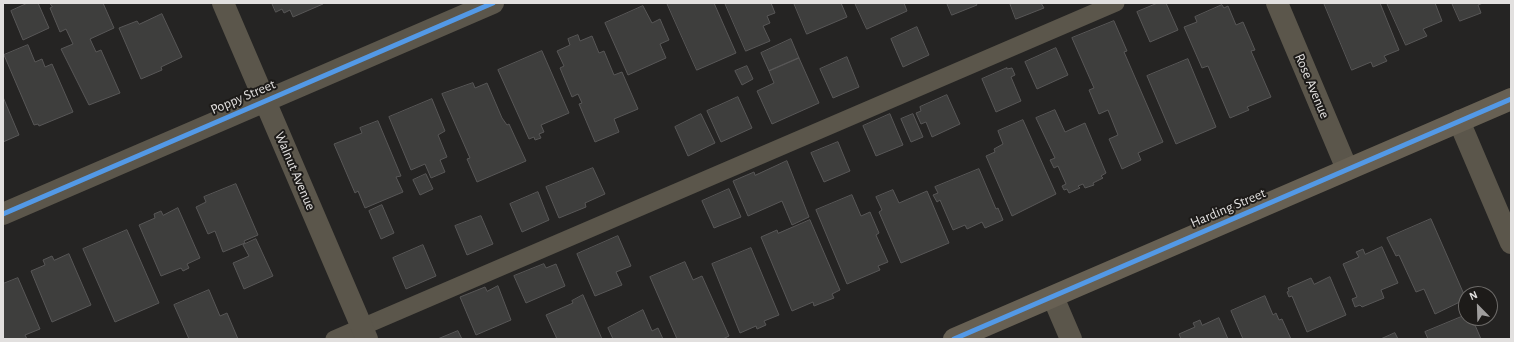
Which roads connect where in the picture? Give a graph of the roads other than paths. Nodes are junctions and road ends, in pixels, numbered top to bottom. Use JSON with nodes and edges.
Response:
{"nodes":[{"id":1,"x":223,"y":3,"type":"edge"},
{"id":2,"x":493,"y":3,"type":"edge"},
{"id":3,"x":1116,"y":3,"type":"edge"},
{"id":4,"x":1277,"y":3,"type":"edge"},
{"id":5,"x":1511,"y":99,"type":"edge"},
{"id":6,"x":265,"y":101,"type":"junction"},
{"id":7,"x":1459,"y":121,"type":"junction"},
{"id":8,"x":1347,"y":169,"type":"junction"},
{"id":9,"x":3,"y":214,"type":"edge"},
{"id":10,"x":1511,"y":243,"type":"edge"},
{"id":11,"x":1052,"y":297,"type":"junction"},
{"id":12,"x":365,"y":333,"type":"edge"},
{"id":13,"x":334,"y":339,"type":"edge"},
{"id":14,"x":954,"y":339,"type":"edge"},
{"id":15,"x":1071,"y":339,"type":"edge"}],
"edges":[{"from":1,"to":6,"type":"street","name":"Walnut Avenue"},
{"from":2,"to":6,"type":"street","name":"Poppy Street"},
{"from":3,"to":12,"type":"lane"},
{"from":4,"to":8,"type":"street","name":"Rose Avenue"},
{"from":5,"to":7,"type":"street","name":"Harding Street"},
{"from":6,"to":9,"type":"street","name":"Poppy Street"},
{"from":6,"to":12,"type":"street","name":"Walnut Avenue"},
{"from":7,"to":8,"type":"street","name":"Harding Street"},
{"from":7,"to":10,"type":"street"},
{"from":8,"to":11,"type":"street","name":"Harding Street"},
{"from":11,"to":14,"type":"street","name":"Harding Street"},
{"from":11,"to":15,"type":"street"},
{"from":12,"to":13,"type":"lane"}]}
